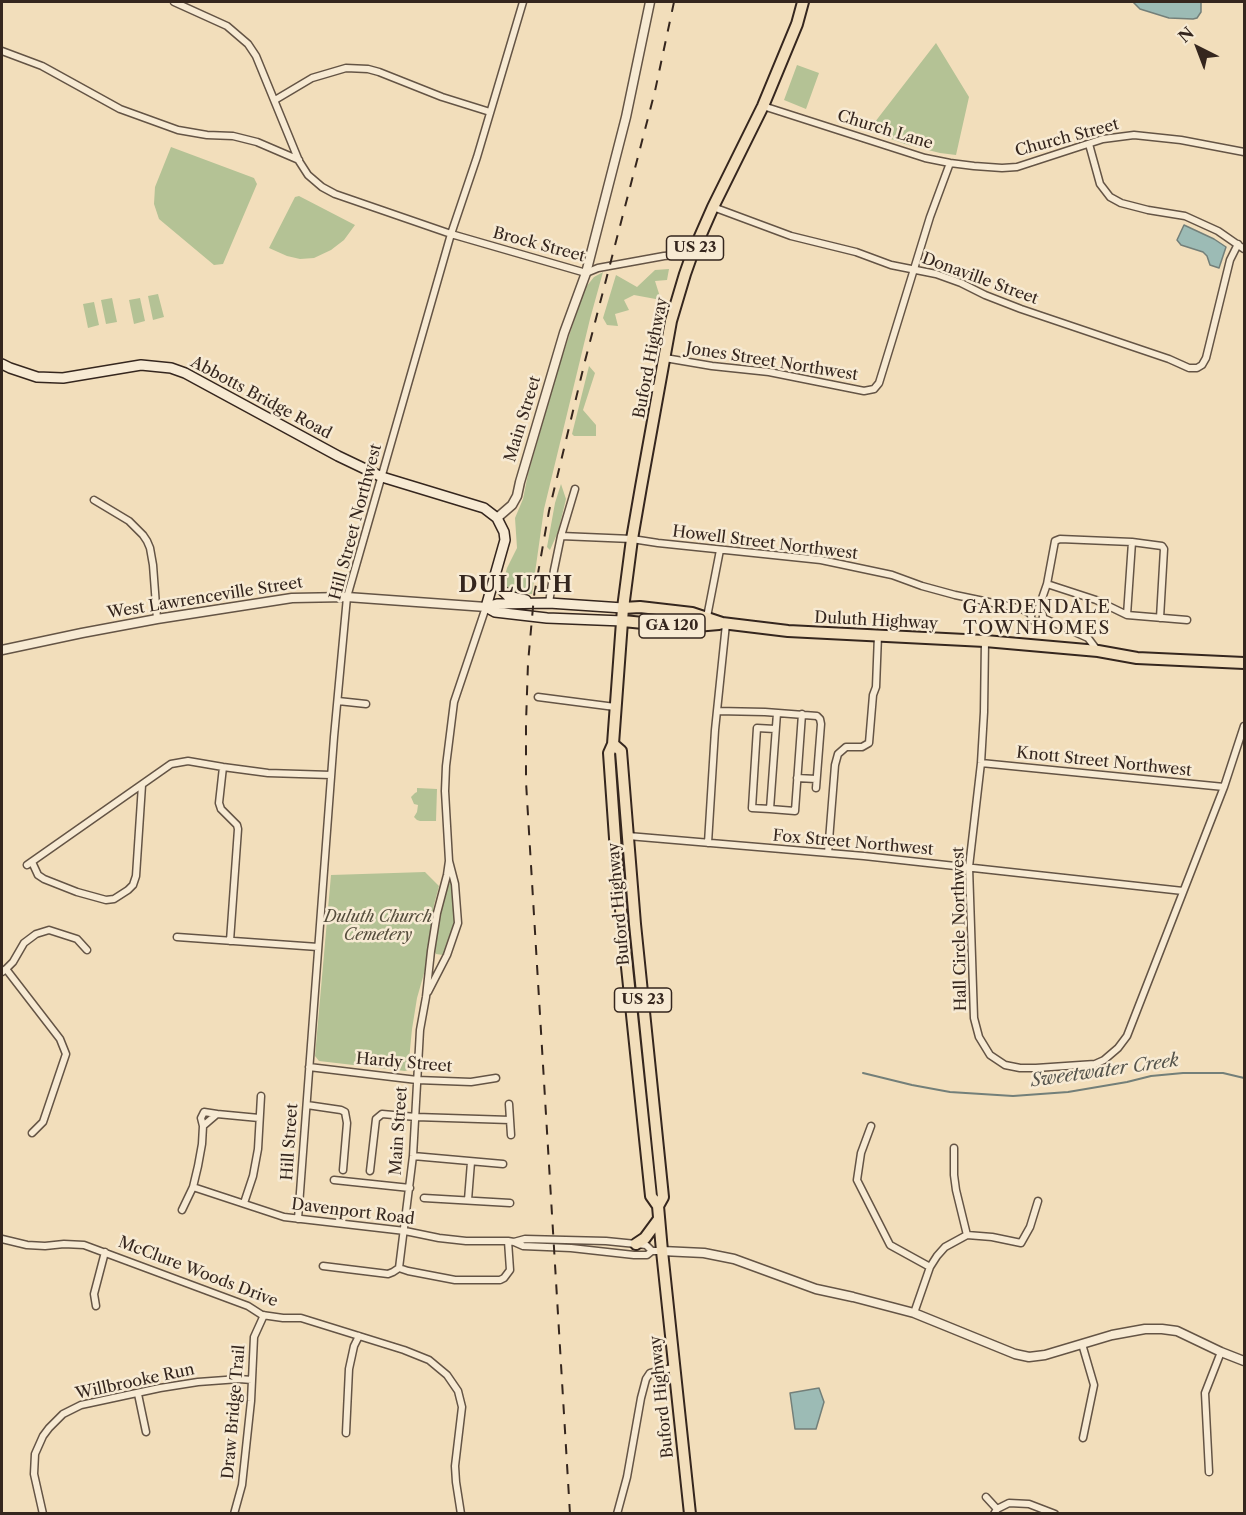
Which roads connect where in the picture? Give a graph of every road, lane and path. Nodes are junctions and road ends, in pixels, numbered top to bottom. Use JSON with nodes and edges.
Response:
{"nodes":[{"id":1,"x":174,"y":2,"type":"edge"},
{"id":2,"x":523,"y":2,"type":"edge"},
{"id":3,"x":650,"y":2,"type":"edge"},
{"id":4,"x":803,"y":2,"type":"edge"},
{"id":5,"x":2,"y":51,"type":"edge"},
{"id":6,"x":275,"y":100,"type":"junction"},
{"id":7,"x":763,"y":106,"type":"junction"},
{"id":8,"x":490,"y":112,"type":"junction"},
{"id":9,"x":1089,"y":144,"type":"junction"},
{"id":10,"x":1245,"y":152,"type":"edge"},
{"id":11,"x":299,"y":161,"type":"junction"},
{"id":12,"x":950,"y":163,"type":"junction"},
{"id":13,"x":1002,"y":168,"type":"joint"},
{"id":14,"x":713,"y":207,"type":"junction"},
{"id":15,"x":451,"y":234,"type":"junction"},
{"id":16,"x":1238,"y":244,"type":"junction"},
{"id":17,"x":1245,"y":249,"type":"edge"},
{"id":18,"x":691,"y":257,"type":"junction"},
{"id":19,"x":914,"y":269,"type":"junction"},
{"id":20,"x":586,"y":273,"type":"junction"},
{"id":21,"x":665,"y":358,"type":"junction"},
{"id":22,"x":2,"y":364,"type":"edge"},
{"id":23,"x":660,"y":386,"type":"junction"},
{"id":24,"x":640,"y":392,"type":"dead end"},
{"id":25,"x":382,"y":477,"type":"junction"},
{"id":26,"x":575,"y":489,"type":"dead end"},
{"id":27,"x":94,"y":500,"type":"dead end"},
{"id":28,"x":497,"y":518,"type":"junction"},
{"id":29,"x":561,"y":536,"type":"junction"},
{"id":30,"x":632,"y":539,"type":"junction"},
{"id":31,"x":1131,"y":542,"type":"junction"},
{"id":32,"x":720,"y":550,"type":"junction"},
{"id":33,"x":495,"y":576,"type":"junction"},
{"id":34,"x":1047,"y":584,"type":"junction"},
{"id":35,"x":347,"y":597,"type":"junction"},
{"id":36,"x":533,"y":603,"type":"junction"},
{"id":37,"x":549,"y":603,"type":"junction"},
{"id":38,"x":486,"y":607,"type":"junction"},
{"id":39,"x":623,"y":608,"type":"junction"},
{"id":40,"x":1038,"y":610,"type":"junction"},
{"id":41,"x":1031,"y":614,"type":"junction"},
{"id":42,"x":1127,"y":615,"type":"junction"},
{"id":43,"x":707,"y":617,"type":"junction"},
{"id":44,"x":1043,"y":618,"type":"junction"},
{"id":45,"x":1160,"y":618,"type":"junction"},
{"id":46,"x":157,"y":619,"type":"junction"},
{"id":47,"x":1187,"y":620,"type":"dead end"},
{"id":48,"x":623,"y":621,"type":"junction"},
{"id":49,"x":724,"y":624,"type":"junction"},
{"id":50,"x":878,"y":636,"type":"junction"},
{"id":51,"x":986,"y":641,"type":"junction"},
{"id":52,"x":2,"y":650,"type":"edge"},
{"id":53,"x":1098,"y":651,"type":"junction"},
{"id":54,"x":1245,"y":663,"type":"edge"},
{"id":55,"x":538,"y":697,"type":"dead end"},
{"id":56,"x":338,"y":701,"type":"junction"},
{"id":57,"x":366,"y":704,"type":"dead end"},
{"id":58,"x":615,"y":707,"type":"junction"},
{"id":59,"x":717,"y":711,"type":"junction"},
{"id":60,"x":777,"y":713,"type":"junction"},
{"id":61,"x":802,"y":714,"type":"junction"},
{"id":62,"x":1245,"y":726,"type":"edge"},
{"id":63,"x":775,"y":729,"type":"junction"},
{"id":64,"x":613,"y":744,"type":"junction"},
{"id":65,"x":981,"y":763,"type":"junction"},
{"id":66,"x":223,"y":767,"type":"junction"},
{"id":67,"x":331,"y":775,"type":"junction"},
{"id":68,"x":611,"y":778,"type":"junction"},
{"id":69,"x":797,"y":778,"type":"junction"},
{"id":70,"x":816,"y":779,"type":"junction"},
{"id":71,"x":142,"y":785,"type":"junction"},
{"id":72,"x":1224,"y":787,"type":"junction"},
{"id":73,"x":816,"y":788,"type":"dead end"},
{"id":74,"x":770,"y":809,"type":"junction"},
{"id":75,"x":614,"y":832,"type":"junction"},
{"id":76,"x":628,"y":836,"type":"junction"},
{"id":77,"x":708,"y":843,"type":"junction"},
{"id":78,"x":828,"y":853,"type":"junction"},
{"id":79,"x":448,"y":861,"type":"junction"},
{"id":80,"x":969,"y":867,"type":"junction"},
{"id":81,"x":632,"y":887,"type":"junction"},
{"id":82,"x":1183,"y":891,"type":"junction"},
{"id":83,"x":177,"y":937,"type":"dead end"},
{"id":84,"x":230,"y":941,"type":"junction"},
{"id":85,"x":318,"y":947,"type":"junction"},
{"id":86,"x":87,"y":950,"type":"dead end"},
{"id":87,"x":430,"y":959,"type":"junction"},
{"id":88,"x":444,"y":960,"type":"junction"},
{"id":89,"x":627,"y":963,"type":"junction"},
{"id":90,"x":4,"y":970,"type":"edge"},
{"id":91,"x":426,"y":997,"type":"junction"},
{"id":92,"x":644,"y":1004,"type":"junction"},
{"id":93,"x":309,"y":1067,"type":"junction"},
{"id":94,"x":638,"y":1068,"type":"junction"},
{"id":95,"x":496,"y":1078,"type":"dead end"},
{"id":96,"x":417,"y":1080,"type":"junction"},
{"id":97,"x":653,"y":1091,"type":"junction"},
{"id":98,"x":261,"y":1096,"type":"dead end"},
{"id":99,"x":509,"y":1104,"type":"dead end"},
{"id":100,"x":306,"y":1105,"type":"junction"},
{"id":101,"x":416,"y":1117,"type":"junction"},
{"id":102,"x":259,"y":1118,"type":"junction"},
{"id":103,"x":510,"y":1120,"type":"junction"},
{"id":104,"x":871,"y":1126,"type":"dead end"},
{"id":105,"x":32,"y":1133,"type":"dead end"},
{"id":106,"x":511,"y":1135,"type":"dead end"},
{"id":107,"x":954,"y":1148,"type":"dead end"},
{"id":108,"x":413,"y":1156,"type":"junction"},
{"id":109,"x":471,"y":1162,"type":"junction"},
{"id":110,"x":503,"y":1164,"type":"dead end"},
{"id":111,"x":343,"y":1170,"type":"dead end"},
{"id":112,"x":370,"y":1171,"type":"dead end"},
{"id":113,"x":334,"y":1180,"type":"dead end"},
{"id":114,"x":193,"y":1187,"type":"junction"},
{"id":115,"x":410,"y":1188,"type":"junction"},
{"id":116,"x":424,"y":1198,"type":"dead end"},
{"id":117,"x":468,"y":1200,"type":"junction"},
{"id":118,"x":1038,"y":1201,"type":"dead end"},
{"id":119,"x":244,"y":1203,"type":"junction"},
{"id":120,"x":510,"y":1203,"type":"dead end"},
{"id":121,"x":658,"y":1206,"type":"junction"},
{"id":122,"x":182,"y":1210,"type":"dead end"},
{"id":123,"x":298,"y":1219,"type":"junction"},
{"id":124,"x":659,"y":1219,"type":"junction"},
{"id":125,"x":405,"y":1231,"type":"junction"},
{"id":126,"x":967,"y":1235,"type":"junction"},
{"id":127,"x":2,"y":1239,"type":"edge"},
{"id":128,"x":511,"y":1241,"type":"junction"},
{"id":129,"x":636,"y":1244,"type":"junction"},
{"id":130,"x":657,"y":1251,"type":"junction"},
{"id":131,"x":105,"y":1252,"type":"junction"},
{"id":132,"x":323,"y":1266,"type":"dead end"},
{"id":133,"x":930,"y":1267,"type":"junction"},
{"id":134,"x":399,"y":1268,"type":"junction"},
{"id":135,"x":96,"y":1306,"type":"dead end"},
{"id":136,"x":914,"y":1314,"type":"junction"},
{"id":137,"x":264,"y":1315,"type":"junction"},
{"id":138,"x":359,"y":1336,"type":"junction"},
{"id":139,"x":1083,"y":1344,"type":"junction"},
{"id":140,"x":1221,"y":1352,"type":"junction"},
{"id":141,"x":1245,"y":1361,"type":"edge"},
{"id":142,"x":675,"y":1368,"type":"junction"},
{"id":143,"x":252,"y":1380,"type":"junction"},
{"id":144,"x":138,"y":1394,"type":"junction"},
{"id":145,"x":146,"y":1432,"type":"dead end"},
{"id":146,"x":346,"y":1433,"type":"dead end"},
{"id":147,"x":1083,"y":1438,"type":"dead end"},
{"id":148,"x":1209,"y":1472,"type":"dead end"},
{"id":149,"x":986,"y":1497,"type":"dead end"},
{"id":150,"x":995,"y":1511,"type":"edge"},
{"id":151,"x":43,"y":1514,"type":"edge"},
{"id":152,"x":234,"y":1514,"type":"edge"},
{"id":153,"x":461,"y":1514,"type":"edge"},
{"id":154,"x":617,"y":1514,"type":"edge"},
{"id":155,"x":690,"y":1514,"type":"edge"},
{"id":156,"x":1055,"y":1514,"type":"edge"}],
"edges":[{"from":1,"to":6,"type":"street"},
{"from":2,"to":8,"type":"street","name":"Hill Street Northwest"},
{"from":3,"to":20,"type":"street","name":"Main Street"},
{"from":4,"to":7,"type":"main road","name":"Buford Highway","number":"US 23"},
{"from":5,"to":11,"type":"street"},
{"from":6,"to":8,"type":"street"},
{"from":6,"to":11,"type":"street"},
{"from":7,"to":12,"type":"street","name":"Church Lane"},
{"from":7,"to":14,"type":"main road","name":"Buford Highway","number":"US 23"},
{"from":8,"to":15,"type":"street","name":"Hill Street Northwest"},
{"from":9,"to":10,"type":"street","name":"Church Street"},
{"from":9,"to":13,"type":"street","name":"Church Street"},
{"from":9,"to":16,"type":"street"},
{"from":11,"to":15,"type":"street","name":"Brock Street"},
{"from":12,"to":13,"type":"street","name":"Church Lane"},
{"from":12,"to":19,"type":"street"},
{"from":14,"to":18,"type":"main road","name":"Buford Highway","number":"US 23"},
{"from":14,"to":19,"type":"street","name":"Donaville Street"},
{"from":15,"to":20,"type":"street","name":"Brock Street"},
{"from":15,"to":25,"type":"street","name":"Hill Street Northwest"},
{"from":16,"to":17,"type":"street"},
{"from":16,"to":19,"type":"street","name":"Donaville Street"},
{"from":18,"to":20,"type":"street","name":"Brock Street"},
{"from":18,"to":21,"type":"main road","name":"Buford Highway","number":"US 23"},
{"from":19,"to":21,"type":"street","name":"Jones Street Northwest"},
{"from":20,"to":28,"type":"street","name":"Main Street"},
{"from":21,"to":23,"type":"main road","name":"Buford Highway","number":"US 23"},
{"from":22,"to":25,"type":"main road","name":"Abbotts Bridge Road"},
{"from":23,"to":24,"type":"street"},
{"from":23,"to":30,"type":"main road","name":"Buford Highway","number":"US 23"},
{"from":25,"to":28,"type":"main road","name":"Abbotts Bridge Road"},
{"from":25,"to":35,"type":"street","name":"Hill Street Northwest"},
{"from":26,"to":29,"type":"street"},
{"from":27,"to":46,"type":"street"},
{"from":28,"to":33,"type":"main road"},
{"from":29,"to":30,"type":"street","name":"Howell Street Northwest"},
{"from":29,"to":37,"type":"street"},
{"from":30,"to":32,"type":"street","name":"Howell Street Northwest"},
{"from":30,"to":39,"type":"main road","name":"Buford Highway","number":"US 23"},
{"from":31,"to":34,"type":"street"},
{"from":31,"to":42,"type":"street"},
{"from":31,"to":45,"type":"street"},
{"from":32,"to":41,"type":"street","name":"Howell Street Northwest"},
{"from":32,"to":43,"type":"street"},
{"from":33,"to":36,"type":"main road"},
{"from":33,"to":38,"type":"main road"},
{"from":34,"to":40,"type":"street"},
{"from":34,"to":42,"type":"street"},
{"from":35,"to":38,"type":"street","name":"West Lawrenceville Street"},
{"from":35,"to":46,"type":"street","name":"West Lawrenceville Street"},
{"from":35,"to":56,"type":"street","name":"Hill Street Northwest"},
{"from":36,"to":37,"type":"main road","name":"West Lawrenceville Street"},
{"from":36,"to":38,"type":"main road","name":"West Lawrenceville Street"},
{"from":37,"to":39,"type":"main road","name":"West Lawrenceville Street"},
{"from":38,"to":48,"type":"main road","name":"West Lawrenceville Street"},
{"from":38,"to":79,"type":"street"},
{"from":39,"to":43,"type":"main road","name":"Duluth Highway","number":"GA 120"},
{"from":39,"to":48,"type":"main road","name":"Buford Highway","number":"US 23"},
{"from":40,"to":41,"type":"street"},
{"from":40,"to":44,"type":"street"},
{"from":41,"to":44,"type":"street"},
{"from":42,"to":45,"type":"street"},
{"from":43,"to":49,"type":"main road","name":"Duluth Highway","number":"GA 120"},
{"from":44,"to":53,"type":"street"},
{"from":45,"to":47,"type":"street"},
{"from":46,"to":52,"type":"street","name":"West Lawrenceville Street"},
{"from":48,"to":49,"type":"main road","name":"Duluth Highway","number":"GA 120"},
{"from":48,"to":58,"type":"main road","name":"Buford Highway","number":"US 23"},
{"from":49,"to":50,"type":"main road","name":"Duluth Highway","number":"GA 120"},
{"from":49,"to":59,"type":"street"},
{"from":50,"to":51,"type":"main road","name":"Duluth Highway","number":"GA 120"},
{"from":50,"to":78,"type":"street"},
{"from":51,"to":53,"type":"main road","name":"Duluth Highway","number":"GA 120"},
{"from":51,"to":65,"type":"street","name":"Hall Circle Northwest"},
{"from":53,"to":54,"type":"main road","name":"Duluth Highway","number":"GA 120"},
{"from":55,"to":58,"type":"street"},
{"from":56,"to":57,"type":"street"},
{"from":56,"to":67,"type":"street","name":"Hill Street Northwest"},
{"from":58,"to":64,"type":"main road","name":"Buford Highway","number":"US 23"},
{"from":59,"to":60,"type":"street"},
{"from":59,"to":77,"type":"street"},
{"from":60,"to":61,"type":"street"},
{"from":60,"to":63,"type":"street"},
{"from":61,"to":69,"type":"street"},
{"from":61,"to":70,"type":"street"},
{"from":62,"to":72,"type":"street","name":"Hall Circle Northwest"},
{"from":63,"to":74,"type":"street"},
{"from":63,"to":74,"type":"street"},
{"from":64,"to":68,"type":"main road","name":"Buford Highway","number":"US 23"},
{"from":64,"to":76,"type":"main road","name":"Buford Highway","number":"US 23"},
{"from":65,"to":72,"type":"street","name":"Knott Street Northwest"},
{"from":65,"to":80,"type":"street","name":"Hall Circle Northwest"},
{"from":66,"to":67,"type":"street"},
{"from":66,"to":71,"type":"street"},
{"from":66,"to":84,"type":"street"},
{"from":67,"to":85,"type":"street","name":"Hill Street Northwest"},
{"from":68,"to":75,"type":"main road","name":"Buford Highway","number":"US 23"},
{"from":68,"to":76,"type":"main road"},
{"from":69,"to":70,"type":"street"},
{"from":69,"to":74,"type":"street"},
{"from":70,"to":73,"type":"street"},
{"from":71,"to":71,"type":"street"},
{"from":72,"to":82,"type":"street","name":"Hall Circle Northwest"},
{"from":75,"to":81,"type":"main road"},
{"from":75,"to":89,"type":"main road","name":"Buford Highway","number":"US 23"},
{"from":76,"to":77,"type":"street","name":"Fox Street Northwest"},
{"from":76,"to":81,"type":"main road","name":"Buford Highway","number":"US 23"},
{"from":77,"to":78,"type":"street","name":"Fox Street Northwest"},
{"from":78,"to":80,"type":"street","name":"Fox Street Northwest"},
{"from":79,"to":87,"type":"street","name":"Main Street"},
{"from":79,"to":88,"type":"street","name":"Main Street"},
{"from":80,"to":82,"type":"street","name":"Fox Street Northwest"},
{"from":80,"to":82,"type":"street","name":"Hall Circle Northwest"},
{"from":81,"to":92,"type":"main road","name":"Buford Highway","number":"US 23"},
{"from":83,"to":84,"type":"street"},
{"from":84,"to":85,"type":"street"},
{"from":85,"to":93,"type":"street","name":"Hill Street Northwest"},
{"from":86,"to":90,"type":"street"},
{"from":87,"to":88,"type":"street"},
{"from":87,"to":91,"type":"street","name":"Main Street"},
{"from":88,"to":91,"type":"street","name":"Main Street"},
{"from":89,"to":92,"type":"main road"},
{"from":89,"to":94,"type":"main road","name":"Buford Highway","number":"US 23"},
{"from":90,"to":105,"type":"street"},
{"from":91,"to":96,"type":"street","name":"Main Street"},
{"from":92,"to":97,"type":"main road","name":"Buford Highway","number":"US 23"},
{"from":93,"to":96,"type":"street","name":"Hardy Street"},
{"from":93,"to":100,"type":"street","name":"Hill Street"},
{"from":94,"to":97,"type":"main road"},
{"from":94,"to":121,"type":"main road","name":"Buford Highway","number":"US 23"},
{"from":95,"to":96,"type":"street","name":"Hardy Street"},
{"from":96,"to":101,"type":"street","name":"Main Street"},
{"from":97,"to":121,"type":"main road","name":"Buford Highway","number":"US 23"},
{"from":98,"to":102,"type":"street"},
{"from":99,"to":103,"type":"street"},
{"from":100,"to":111,"type":"street"},
{"from":100,"to":123,"type":"street","name":"Hill Street"},
{"from":101,"to":103,"type":"street"},
{"from":101,"to":108,"type":"street","name":"Main Street"},
{"from":101,"to":112,"type":"street"},
{"from":102,"to":114,"type":"street"},
{"from":102,"to":119,"type":"street"},
{"from":103,"to":106,"type":"street"},
{"from":104,"to":133,"type":"street"},
{"from":107,"to":126,"type":"street"},
{"from":108,"to":109,"type":"street"},
{"from":108,"to":115,"type":"street","name":"Main Street"},
{"from":109,"to":110,"type":"street"},
{"from":109,"to":117,"type":"street"},
{"from":113,"to":115,"type":"street"},
{"from":114,"to":119,"type":"street","name":"Davenport Road"},
{"from":114,"to":122,"type":"street"},
{"from":115,"to":125,"type":"street","name":"Main Street"},
{"from":116,"to":117,"type":"street"},
{"from":117,"to":120,"type":"street"},
{"from":118,"to":126,"type":"street"},
{"from":119,"to":123,"type":"street","name":"Davenport Road"},
{"from":121,"to":124,"type":"main road","name":"Buford Highway","number":"US 23"},
{"from":123,"to":125,"type":"street","name":"Davenport Road"},
{"from":124,"to":129,"type":"main road"},
{"from":124,"to":130,"type":"main road","name":"Buford Highway","number":"US 23"},
{"from":125,"to":128,"type":"street","name":"Davenport Road"},
{"from":125,"to":134,"type":"street","name":"Main Street"},
{"from":126,"to":133,"type":"street"},
{"from":127,"to":131,"type":"street","name":"McClure Woods Drive"},
{"from":128,"to":129,"type":"street","name":"Davenport Road"},
{"from":128,"to":130,"type":"street","name":"Davenport Road"},
{"from":128,"to":134,"type":"street"},
{"from":129,"to":130,"type":"street","name":"Davenport Road"},
{"from":130,"to":136,"type":"street"},
{"from":130,"to":142,"type":"main road","name":"Buford Highway","number":"US 23"},
{"from":131,"to":135,"type":"street"},
{"from":131,"to":137,"type":"street","name":"McClure Woods Drive"},
{"from":132,"to":134,"type":"street"},
{"from":133,"to":136,"type":"street"},
{"from":136,"to":139,"type":"street"},
{"from":137,"to":138,"type":"street","name":"McClure Woods Drive"},
{"from":137,"to":143,"type":"street","name":"Draw Bridge Trail"},
{"from":138,"to":146,"type":"street"},
{"from":138,"to":153,"type":"street","name":"McClure Woods Drive"},
{"from":139,"to":140,"type":"street"},
{"from":139,"to":147,"type":"street"},
{"from":140,"to":141,"type":"street"},
{"from":140,"to":148,"type":"street"},
{"from":142,"to":154,"type":"street"},
{"from":142,"to":155,"type":"main road","name":"Buford Highway","number":"US 23"},
{"from":143,"to":144,"type":"street","name":"Willbrooke Run"},
{"from":143,"to":152,"type":"street","name":"Draw Bridge Trail"},
{"from":144,"to":145,"type":"street"},
{"from":144,"to":151,"type":"street","name":"Willbrooke Run"},
{"from":149,"to":150,"type":"street"},
{"from":150,"to":156,"type":"street"}]}
